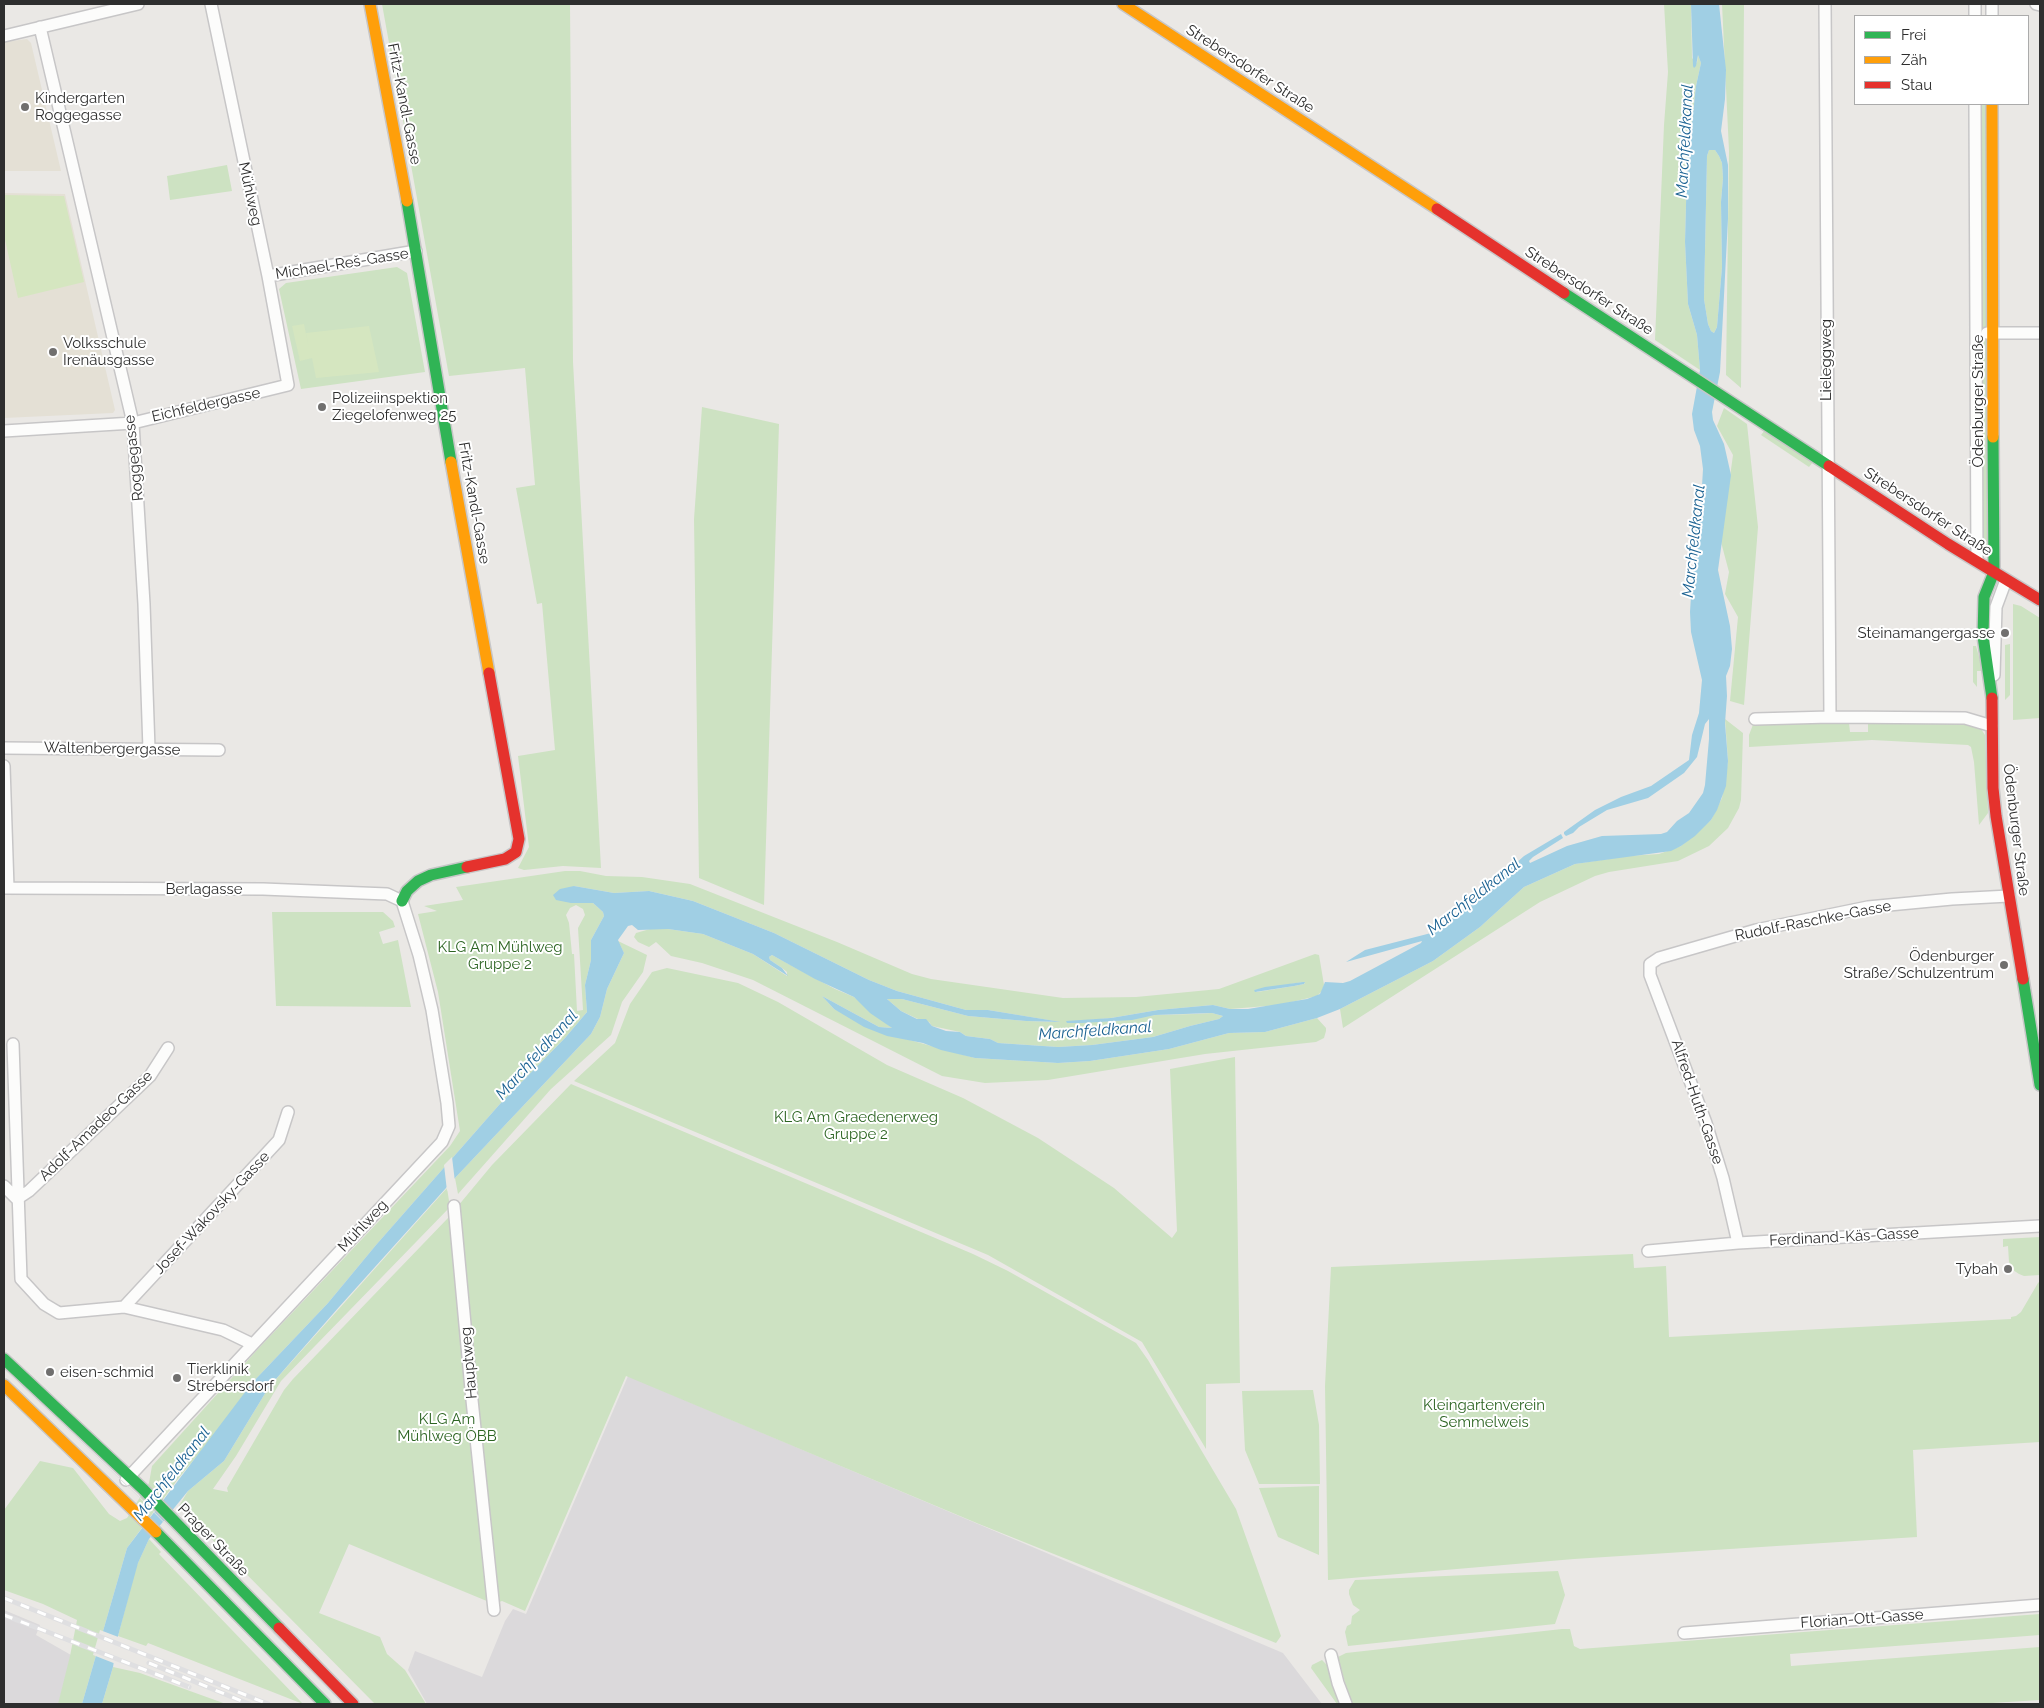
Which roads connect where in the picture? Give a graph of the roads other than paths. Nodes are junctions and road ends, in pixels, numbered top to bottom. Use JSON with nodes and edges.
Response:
{"nodes":[{"id":1,"x":138,"y":4,"type":"edge"},
{"id":2,"x":211,"y":4,"type":"edge"},
{"id":3,"x":370,"y":4,"type":"edge"},
{"id":4,"x":1123,"y":4,"type":"edge"},
{"id":5,"x":1825,"y":4,"type":"edge"},
{"id":6,"x":2036,"y":4,"type":"edge"},
{"id":7,"x":2040,"y":5,"type":"edge"},
{"id":8,"x":4,"y":23,"type":"edge"},
{"id":9,"x":40,"y":27,"type":"junction"},
{"id":10,"x":5,"y":35,"type":"edge"},
{"id":11,"x":1975,"y":105,"type":"edge"},
{"id":12,"x":1992,"y":105,"type":"edge"},
{"id":13,"x":416,"y":251,"type":"junction"},
{"id":14,"x":268,"y":276,"type":"junction"},
{"id":15,"x":1976,"y":333,"type":"junction"},
{"id":16,"x":1993,"y":333,"type":"junction"},
{"id":17,"x":2040,"y":333,"type":"edge"},
{"id":18,"x":288,"y":386,"type":"joint"},
{"id":19,"x":133,"y":422,"type":"junction"},
{"id":20,"x":4,"y":431,"type":"edge"},
{"id":21,"x":1827,"y":464,"type":"junction"},
{"id":22,"x":1977,"y":561,"type":"junction"},
{"id":23,"x":1994,"y":572,"type":"junction"},
{"id":24,"x":2006,"y":580,"type":"junction"},
{"id":25,"x":2040,"y":600,"type":"edge"},
{"id":26,"x":1992,"y":696,"type":"junction"},
{"id":27,"x":1830,"y":717,"type":"junction"},
{"id":28,"x":1755,"y":719,"type":"dead end"},
{"id":29,"x":1992,"y":726,"type":"junction"},
{"id":30,"x":4,"y":748,"type":"edge"},
{"id":31,"x":149,"y":749,"type":"junction"},
{"id":32,"x":219,"y":750,"type":"dead end"},
{"id":33,"x":4,"y":766,"type":"edge"},
{"id":34,"x":6,"y":888,"type":"edge"},
{"id":35,"x":2009,"y":896,"type":"junction"},
{"id":36,"x":402,"y":900,"type":"junction"},
{"id":37,"x":1650,"y":964,"type":"joint"},
{"id":38,"x":2035,"y":1022,"type":"edge"},
{"id":39,"x":13,"y":1044,"type":"dead end"},
{"id":40,"x":168,"y":1048,"type":"dead end"},
{"id":41,"x":2040,"y":1085,"type":"edge"},
{"id":42,"x":288,"y":1112,"type":"dead end"},
{"id":43,"x":4,"y":1186,"type":"edge"},
{"id":44,"x":17,"y":1199,"type":"junction"},
{"id":45,"x":454,"y":1206,"type":"dead end"},
{"id":46,"x":2040,"y":1226,"type":"edge"},
{"id":47,"x":1738,"y":1243,"type":"junction"},
{"id":48,"x":1648,"y":1251,"type":"dead end"},
{"id":49,"x":124,"y":1307,"type":"junction"},
{"id":50,"x":252,"y":1344,"type":"junction"},
{"id":51,"x":4,"y":1358,"type":"edge"},
{"id":52,"x":4,"y":1385,"type":"edge"},
{"id":53,"x":129,"y":1476,"type":"junction"},
{"id":54,"x":116,"y":1492,"type":"junction"},
{"id":55,"x":2040,"y":1605,"type":"edge"},
{"id":56,"x":494,"y":1610,"type":"dead end"},
{"id":57,"x":1684,"y":1633,"type":"dead end"},
{"id":58,"x":1331,"y":1654,"type":"dead end"},
{"id":59,"x":325,"y":1704,"type":"edge"},
{"id":60,"x":354,"y":1704,"type":"edge"},
{"id":61,"x":1346,"y":1704,"type":"edge"}],
"edges":[{"from":1,"to":9,"type":"street"},
{"from":2,"to":14,"type":"street","name":"Mühlweg"},
{"from":3,"to":13,"type":"street","name":"Fritz-Kandl-Gasse"},
{"from":4,"to":21,"type":"street","name":"Strebersdorfer Straße"},
{"from":5,"to":21,"type":"street","name":"Lieleggweg"},
{"from":6,"to":7,"type":"street"},
{"from":8,"to":10,"type":"street"},
{"from":9,"to":10,"type":"street"},
{"from":9,"to":19,"type":"street","name":"Roggegasse"},
{"from":11,"to":15,"type":"street","name":"Ödenburger Straße"},
{"from":12,"to":16,"type":"street","name":"Ödenburger Straße"},
{"from":13,"to":14,"type":"street","name":"Michael-Reš-Gasse"},
{"from":13,"to":36,"type":"street","name":"Fritz-Kandl-Gasse"},
{"from":14,"to":18,"type":"street","name":"Mühlweg"},
{"from":15,"to":16,"type":"street"},
{"from":15,"to":22,"type":"street","name":"Ödenburger Straße"},
{"from":16,"to":17,"type":"street"},
{"from":16,"to":23,"type":"street","name":"Ödenburger Straße"},
{"from":18,"to":19,"type":"street","name":"Eichfeldergasse"},
{"from":19,"to":20,"type":"street","name":"Eichfeldergasse"},
{"from":19,"to":31,"type":"street","name":"Roggegasse"},
{"from":21,"to":22,"type":"street","name":"Strebersdorfer Straße"},
{"from":21,"to":27,"type":"street","name":"Lieleggweg"},
{"from":22,"to":23,"type":"street","name":"Strebersdorfer Straße"},
{"from":23,"to":24,"type":"street","name":"Strebersdorfer Straße"},
{"from":23,"to":26,"type":"street","name":"Ödenburger Straße"},
{"from":24,"to":25,"type":"street","name":"Strebersdorfer Straße"},
{"from":24,"to":26,"type":"street","name":"Ödenburger Straße"},
{"from":26,"to":29,"type":"street","name":"Ödenburger Straße"},
{"from":27,"to":28,"type":"street"},
{"from":27,"to":29,"type":"street"},
{"from":29,"to":35,"type":"street","name":"Ödenburger Straße"},
{"from":30,"to":31,"type":"street","name":"Waltenbergergasse"},
{"from":31,"to":32,"type":"street","name":"Waltenbergergasse"},
{"from":33,"to":34,"type":"street"},
{"from":34,"to":36,"type":"street","name":"Berlagasse"},
{"from":35,"to":37,"type":"street","name":"Rudolf-Raschke-Gasse"},
{"from":35,"to":38,"type":"street","name":"Ödenburger Straße"},
{"from":36,"to":50,"type":"street","name":"Mühlweg"},
{"from":37,"to":47,"type":"street","name":"Alfred-Huth-Gasse"},
{"from":38,"to":41,"type":"street","name":"Ödenburger Straße"},
{"from":39,"to":44,"type":"street"},
{"from":40,"to":44,"type":"street","name":"Adolf-Amadeo-Gasse"},
{"from":42,"to":49,"type":"street","name":"Josef-Wakovsky-Gasse"},
{"from":43,"to":44,"type":"street"},
{"from":44,"to":49,"type":"street"},
{"from":45,"to":56,"type":"street","name":"Hauptweg"},
{"from":46,"to":47,"type":"street","name":"Ferdinand-Käs-Gasse"},
{"from":47,"to":48,"type":"street","name":"Ferdinand-Käs-Gasse"},
{"from":49,"to":50,"type":"street"},
{"from":50,"to":53,"type":"street","name":"Mühlweg"},
{"from":51,"to":53,"type":"street","name":"Prager Straße"},
{"from":52,"to":54,"type":"street"},
{"from":53,"to":54,"type":"street","name":"Mühlweg"},
{"from":53,"to":60,"type":"street","name":"Prager Straße"},
{"from":54,"to":59,"type":"street"},
{"from":55,"to":57,"type":"street","name":"Florian-Ott-Gasse"},
{"from":58,"to":61,"type":"street"}]}
